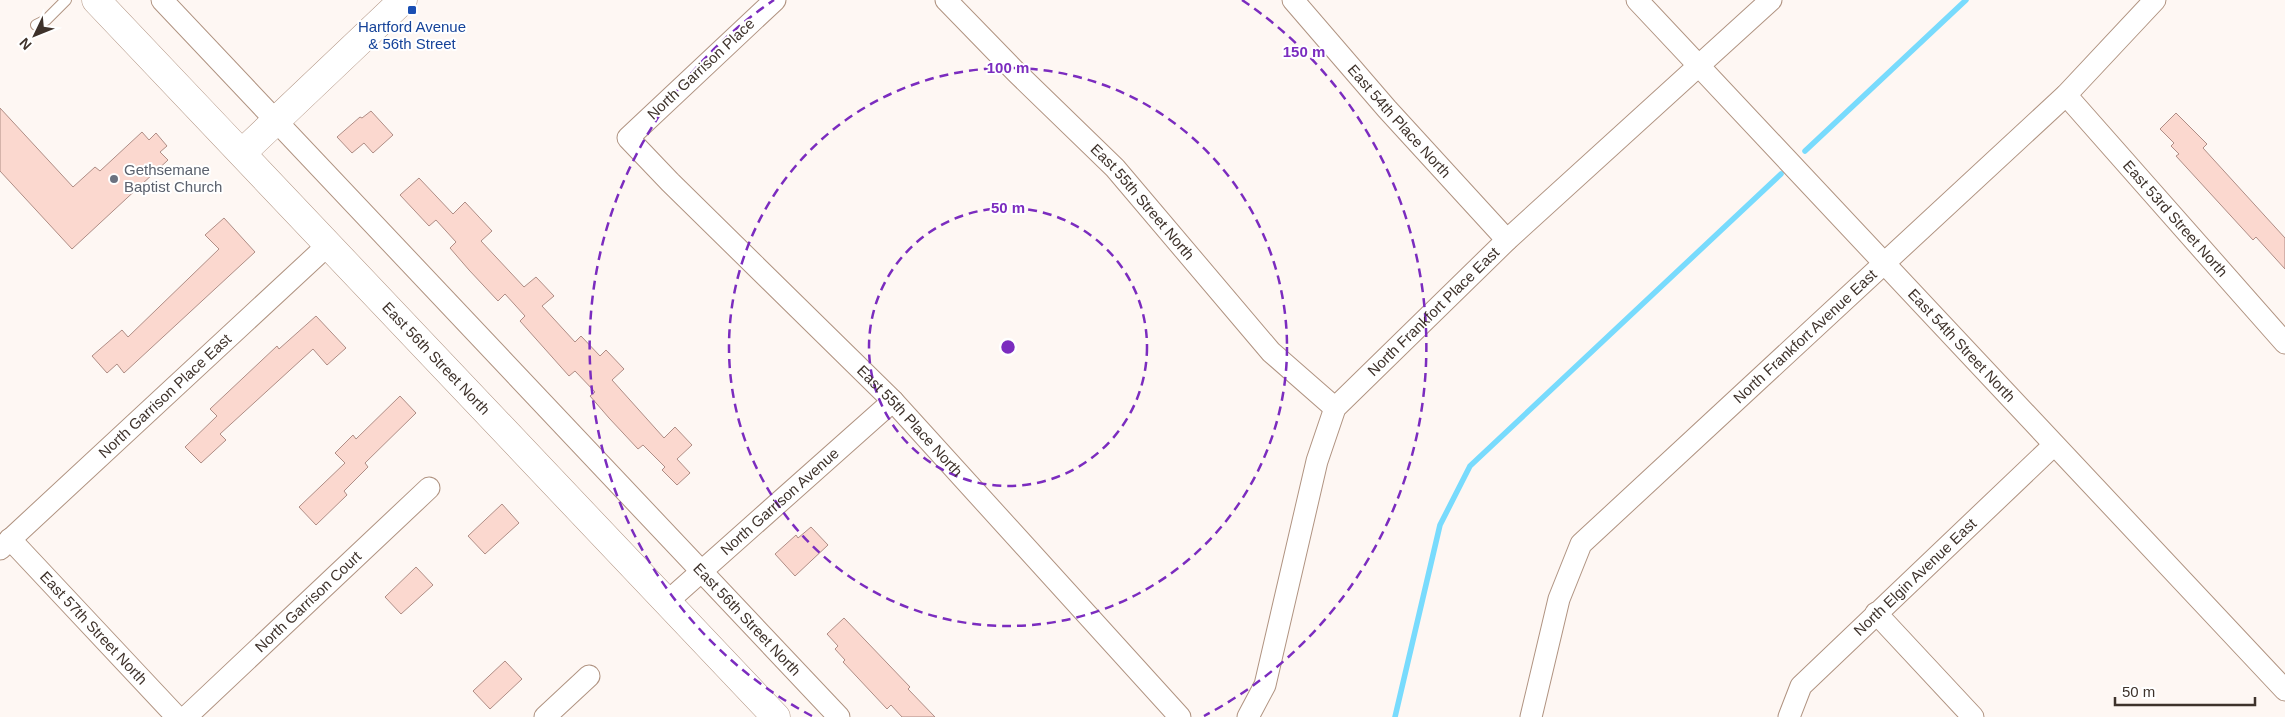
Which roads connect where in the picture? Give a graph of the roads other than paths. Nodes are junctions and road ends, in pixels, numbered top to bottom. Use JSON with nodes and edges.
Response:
{"nodes":[{"id":1,"x":66,"y":0,"type":"edge"},
{"id":2,"x":96,"y":0,"type":"edge"},
{"id":3,"x":162,"y":0,"type":"edge"},
{"id":4,"x":403,"y":0,"type":"edge"},
{"id":5,"x":775,"y":0,"type":"edge"},
{"id":6,"x":946,"y":0,"type":"edge"},
{"id":7,"x":1294,"y":0,"type":"edge"},
{"id":8,"x":1637,"y":0,"type":"edge"},
{"id":9,"x":1771,"y":0,"type":"edge"},
{"id":10,"x":2155,"y":0,"type":"edge"},
{"id":11,"x":36,"y":25,"type":"dead end"},
{"id":12,"x":1700,"y":67,"type":"junction"},
{"id":13,"x":2066,"y":95,"type":"junction"},
{"id":14,"x":276,"y":120,"type":"junction"},
{"id":15,"x":628,"y":138,"type":"joint"},
{"id":16,"x":242,"y":153,"type":"junction"},
{"id":17,"x":1507,"y":240,"type":"junction"},
{"id":18,"x":329,"y":244,"type":"junction"},
{"id":19,"x":1884,"y":263,"type":"junction"},
{"id":20,"x":2285,"y":343,"type":"edge"},
{"id":21,"x":893,"y":400,"type":"junction"},
{"id":22,"x":1335,"y":408,"type":"junction"},
{"id":23,"x":2054,"y":445,"type":"junction"},
{"id":24,"x":429,"y":488,"type":"dead end"},
{"id":25,"x":5,"y":544,"type":"edge"},
{"id":26,"x":701,"y":570,"type":"junction"},
{"id":27,"x":667,"y":602,"type":"junction"},
{"id":28,"x":1876,"y":613,"type":"junction"},
{"id":29,"x":589,"y":676,"type":"dead end"},
{"id":30,"x":2285,"y":690,"type":"edge"},
{"id":31,"x":177,"y":717,"type":"edge"},
{"id":32,"x":186,"y":717,"type":"edge"},
{"id":33,"x":545,"y":717,"type":"edge"},
{"id":34,"x":776,"y":717,"type":"edge"},
{"id":35,"x":839,"y":717,"type":"edge"},
{"id":36,"x":1180,"y":717,"type":"edge"},
{"id":37,"x":1248,"y":717,"type":"edge"},
{"id":38,"x":1531,"y":717,"type":"edge"},
{"id":39,"x":1789,"y":717,"type":"edge"},
{"id":40,"x":1973,"y":717,"type":"edge"}],
"edges":[{"from":1,"to":11,"type":"lane"},
{"from":2,"to":16,"type":"street","name":"East 56th Street North"},
{"from":3,"to":14,"type":"street","name":"East 56th Street North"},
{"from":4,"to":14,"type":"street"},
{"from":5,"to":15,"type":"street","name":"North Garrison Place"},
{"from":6,"to":22,"type":"street","name":"East 55th Street North"},
{"from":7,"to":17,"type":"street","name":"East 54th Place North"},
{"from":8,"to":12,"type":"street","name":"East 54th Street North"},
{"from":9,"to":12,"type":"street","name":"North Frankfort Place East"},
{"from":10,"to":13,"type":"street","name":"North Frankfort Avenue East"},
{"from":12,"to":17,"type":"street","name":"North Frankfort Place East"},
{"from":12,"to":19,"type":"street","name":"East 54th Street North"},
{"from":13,"to":19,"type":"street","name":"North Frankfort Avenue East"},
{"from":13,"to":20,"type":"street","name":"East 53rd Street North"},
{"from":14,"to":16,"type":"street"},
{"from":14,"to":26,"type":"street","name":"East 56th Street North"},
{"from":15,"to":21,"type":"street","name":"East 55th Place North"},
{"from":16,"to":18,"type":"street","name":"East 56th Street North"},
{"from":17,"to":22,"type":"street","name":"North Frankfort Place East"},
{"from":18,"to":25,"type":"street","name":"North Garrison Place East"},
{"from":18,"to":27,"type":"street","name":"East 56th Street North"},
{"from":19,"to":23,"type":"street","name":"East 54th Street North"},
{"from":19,"to":38,"type":"street","name":"North Frankfort Avenue East"},
{"from":21,"to":26,"type":"street","name":"North Garrison Avenue"},
{"from":21,"to":36,"type":"street","name":"East 55th Place North"},
{"from":22,"to":37,"type":"street","name":"North Frankfort Place East"},
{"from":23,"to":28,"type":"street","name":"North Elgin Avenue East"},
{"from":23,"to":30,"type":"street","name":"East 54th Street North"},
{"from":24,"to":32,"type":"street","name":"North Garrison Court"},
{"from":25,"to":31,"type":"street","name":"East 57th Street North"},
{"from":26,"to":27,"type":"street","name":"North Garrison Avenue"},
{"from":26,"to":35,"type":"street","name":"East 56th Street North"},
{"from":27,"to":34,"type":"street","name":"East 56th Street North"},
{"from":28,"to":39,"type":"street","name":"North Elgin Avenue East"},
{"from":28,"to":40,"type":"street"},
{"from":29,"to":33,"type":"street"}]}
